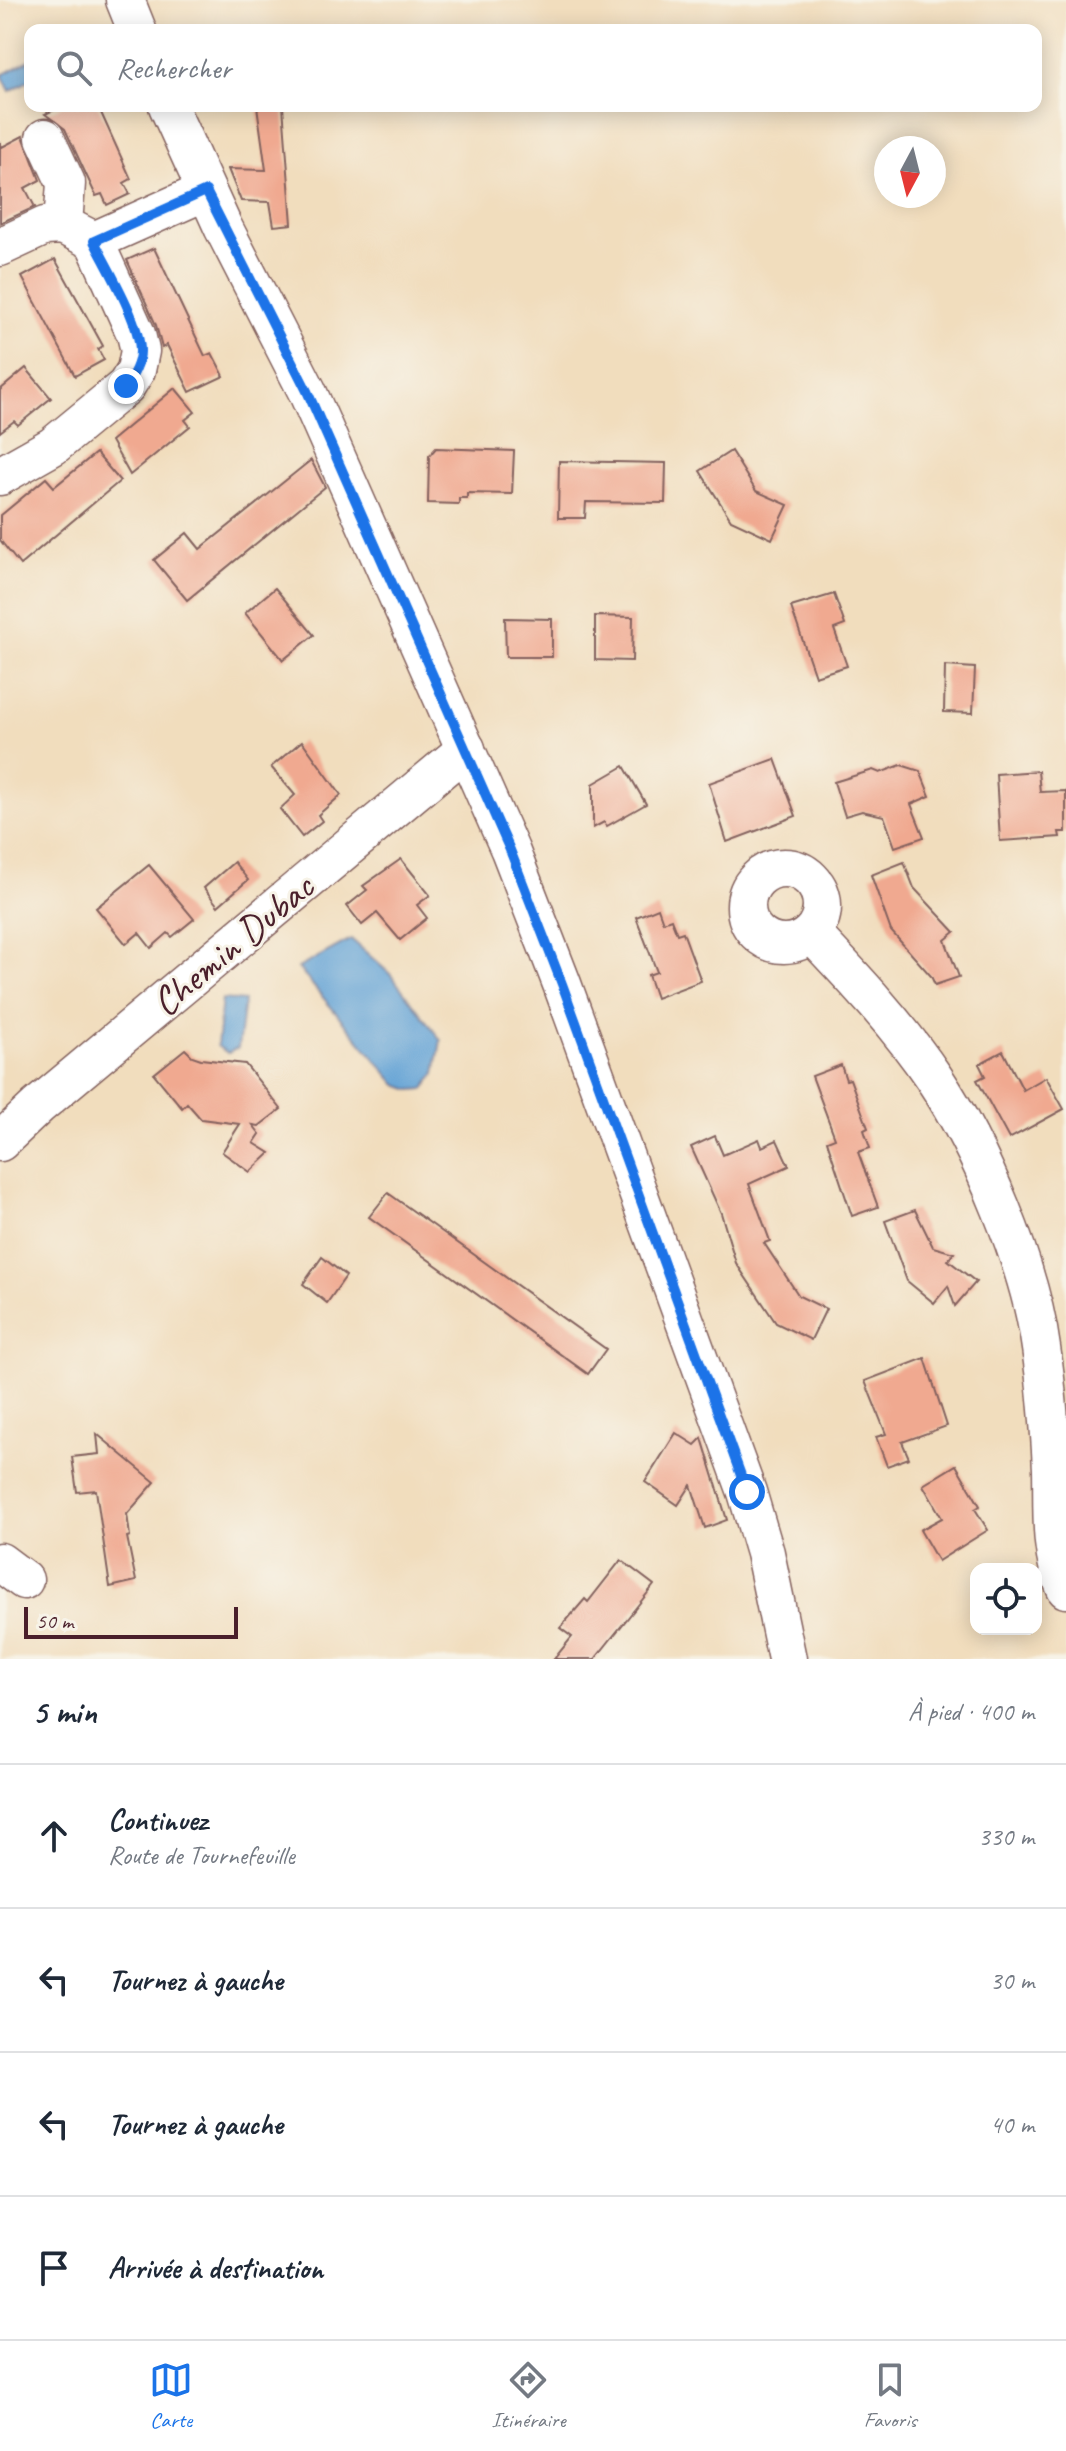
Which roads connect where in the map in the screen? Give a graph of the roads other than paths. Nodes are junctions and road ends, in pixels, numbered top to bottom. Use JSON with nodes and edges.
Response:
{"nodes":[{"id":1,"x":125,"y":0,"type":"edge"},
{"id":2,"x":135,"y":24,"type":"edge"},
{"id":3,"x":171,"y":112,"type":"edge"},
{"id":4,"x":45,"y":138,"type":"dead end"},
{"id":5,"x":206,"y":191,"type":"junction"},
{"id":6,"x":78,"y":233,"type":"junction"},
{"id":7,"x":0,"y":247,"type":"edge"},
{"id":8,"x":0,"y":476,"type":"edge"},
{"id":9,"x":466,"y":749,"type":"junction"},
{"id":10,"x":812,"y":934,"type":"dead end"},
{"id":11,"x":0,"y":1142,"type":"edge"},
{"id":12,"x":1066,"y":1589,"type":"edge"},
{"id":13,"x":787,"y":1659,"type":"edge"}],
"edges":[{"from":1,"to":2,"type":"street"},
{"from":3,"to":5,"type":"street"},
{"from":4,"to":6,"type":"street"},
{"from":5,"to":6,"type":"street"},
{"from":5,"to":9,"type":"street"},
{"from":6,"to":7,"type":"street"},
{"from":6,"to":8,"type":"street"},
{"from":9,"to":11,"type":"street","name":"Chemin Dubac"},
{"from":9,"to":13,"type":"street"},
{"from":10,"to":12,"type":"street"}]}
